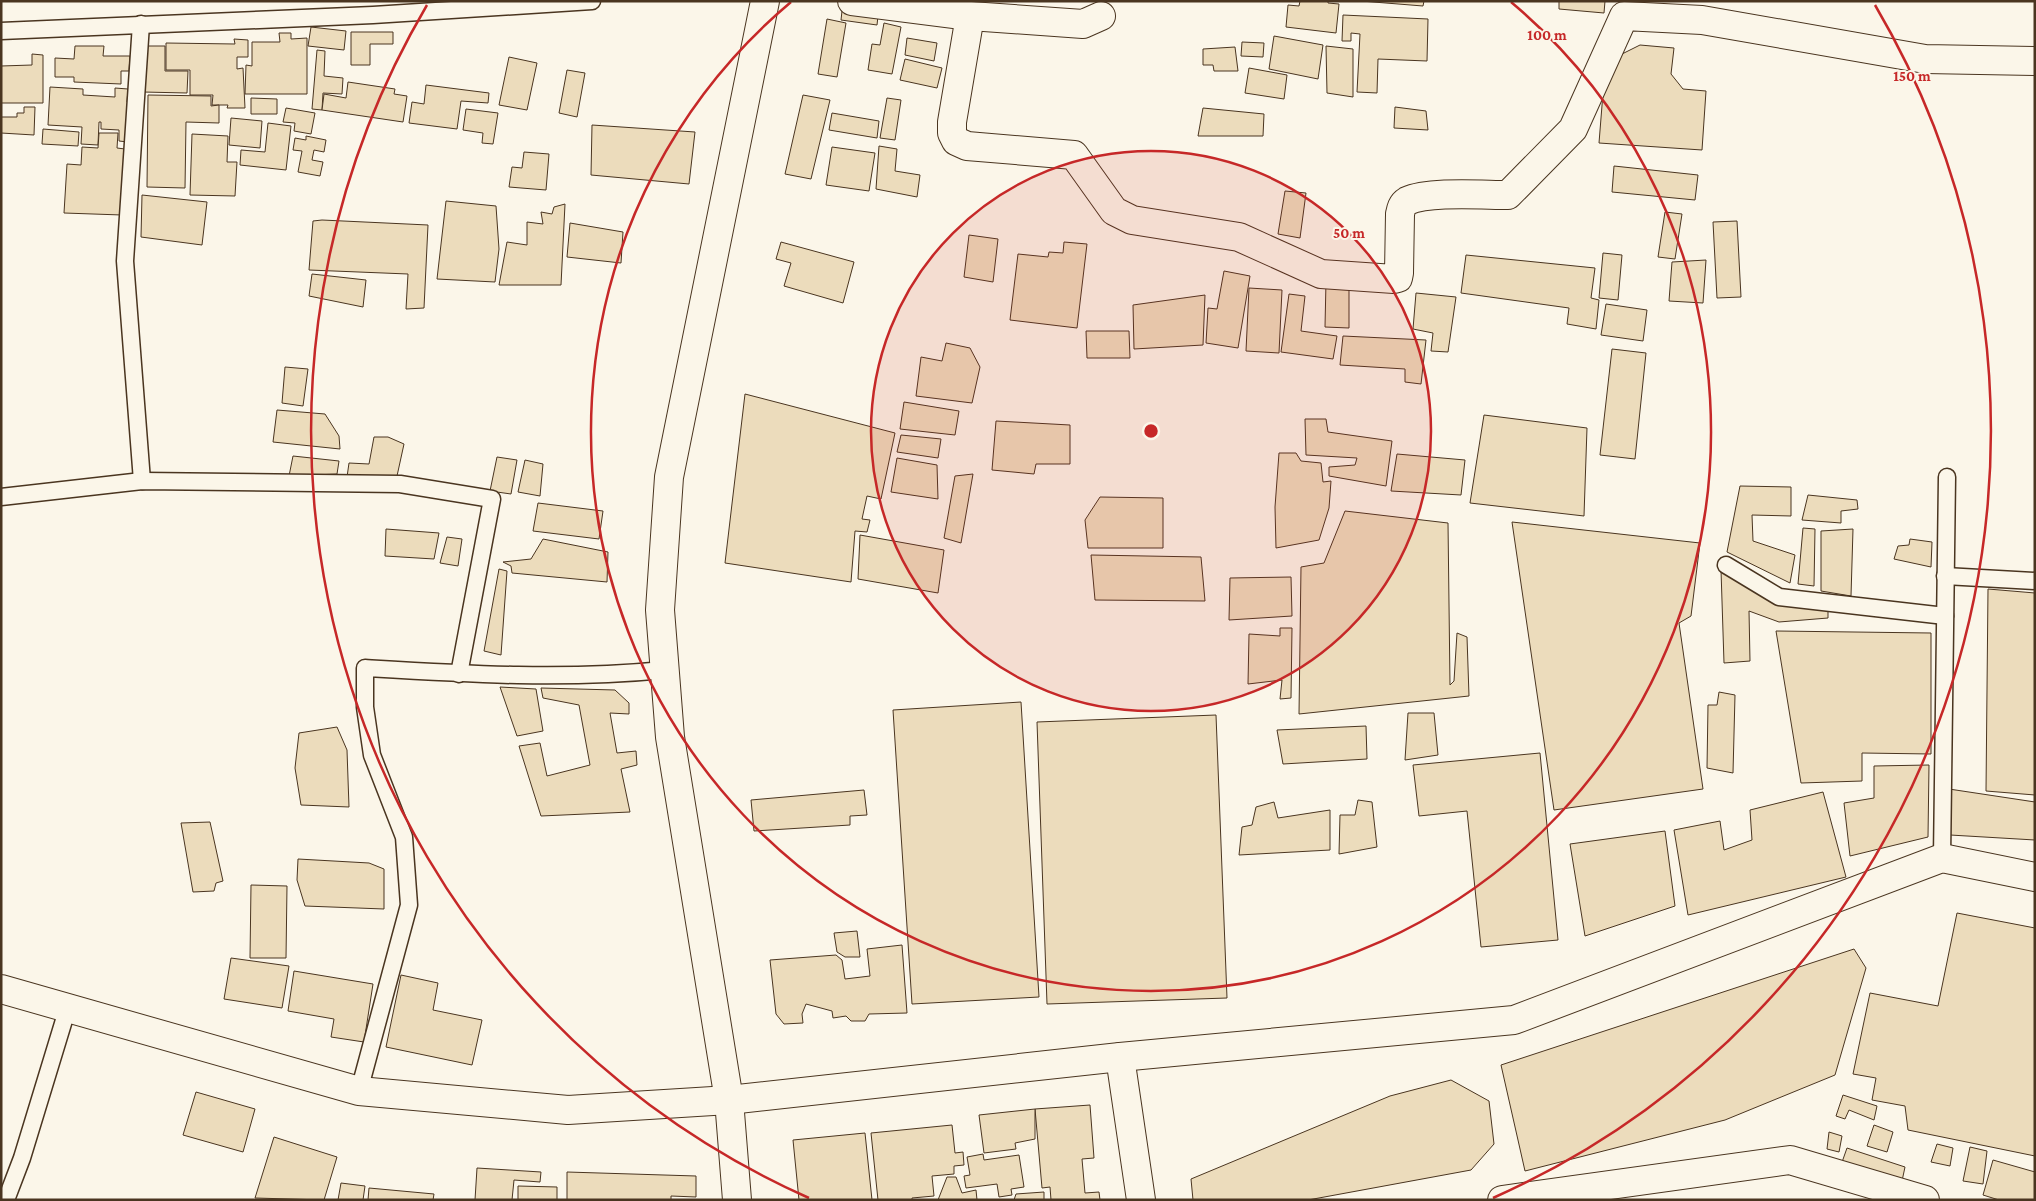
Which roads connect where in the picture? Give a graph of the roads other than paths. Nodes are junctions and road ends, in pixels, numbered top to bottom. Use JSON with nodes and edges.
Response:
{"nodes":[{"id":1,"x":592,"y":1,"type":"edge"},
{"id":2,"x":764,"y":1,"type":"edge"},
{"id":3,"x":852,"y":1,"type":"edge"},
{"id":4,"x":1102,"y":8,"type":"edge"},
{"id":5,"x":1625,"y":9,"type":"edge"},
{"id":6,"x":970,"y":16,"type":"junction"},
{"id":7,"x":140,"y":24,"type":"junction"},
{"id":8,"x":1,"y":31,"type":"edge"},
{"id":9,"x":2035,"y":61,"type":"edge"},
{"id":10,"x":1947,"y":477,"type":"dead end"},
{"id":11,"x":142,"y":481,"type":"junction"},
{"id":12,"x":1,"y":497,"type":"edge"},
{"id":13,"x":1726,"y":565,"type":"dead end"},
{"id":14,"x":1945,"y":576,"type":"junction"},
{"id":15,"x":2035,"y":581,"type":"edge"},
{"id":16,"x":1945,"y":616,"type":"junction"},
{"id":17,"x":664,"y":670,"type":"junction"},
{"id":18,"x":458,"y":674,"type":"junction"},
{"id":19,"x":1942,"y":858,"type":"junction"},
{"id":20,"x":2035,"y":877,"type":"edge"},
{"id":21,"x":1,"y":989,"type":"edge"},
{"id":22,"x":68,"y":1007,"type":"junction"},
{"id":23,"x":1120,"y":1057,"type":"junction"},
{"id":24,"x":358,"y":1091,"type":"junction"},
{"id":25,"x":729,"y":1100,"type":"junction"},
{"id":26,"x":6,"y":1200,"type":"edge"},
{"id":27,"x":737,"y":1200,"type":"edge"},
{"id":28,"x":1141,"y":1200,"type":"edge"},
{"id":29,"x":1502,"y":1200,"type":"edge"},
{"id":30,"x":1925,"y":1200,"type":"edge"}],
"edges":[{"from":1,"to":7,"type":"lane"},
{"from":2,"to":17,"type":"street"},
{"from":3,"to":6,"type":"street"},
{"from":4,"to":6,"type":"street"},
{"from":5,"to":6,"type":"street"},
{"from":5,"to":9,"type":"street"},
{"from":7,"to":8,"type":"lane"},
{"from":7,"to":11,"type":"lane"},
{"from":10,"to":14,"type":"lane"},
{"from":11,"to":12,"type":"lane"},
{"from":11,"to":18,"type":"lane"},
{"from":13,"to":16,"type":"lane"},
{"from":14,"to":15,"type":"lane"},
{"from":14,"to":16,"type":"lane"},
{"from":16,"to":19,"type":"lane"},
{"from":17,"to":18,"type":"lane"},
{"from":17,"to":25,"type":"street"},
{"from":18,"to":24,"type":"lane"},
{"from":19,"to":20,"type":"street"},
{"from":19,"to":23,"type":"street"},
{"from":21,"to":22,"type":"street"},
{"from":22,"to":24,"type":"street"},
{"from":22,"to":26,"type":"lane"},
{"from":23,"to":25,"type":"street"},
{"from":23,"to":28,"type":"street"},
{"from":24,"to":25,"type":"street"},
{"from":25,"to":27,"type":"street"},
{"from":29,"to":30,"type":"street"}]}
